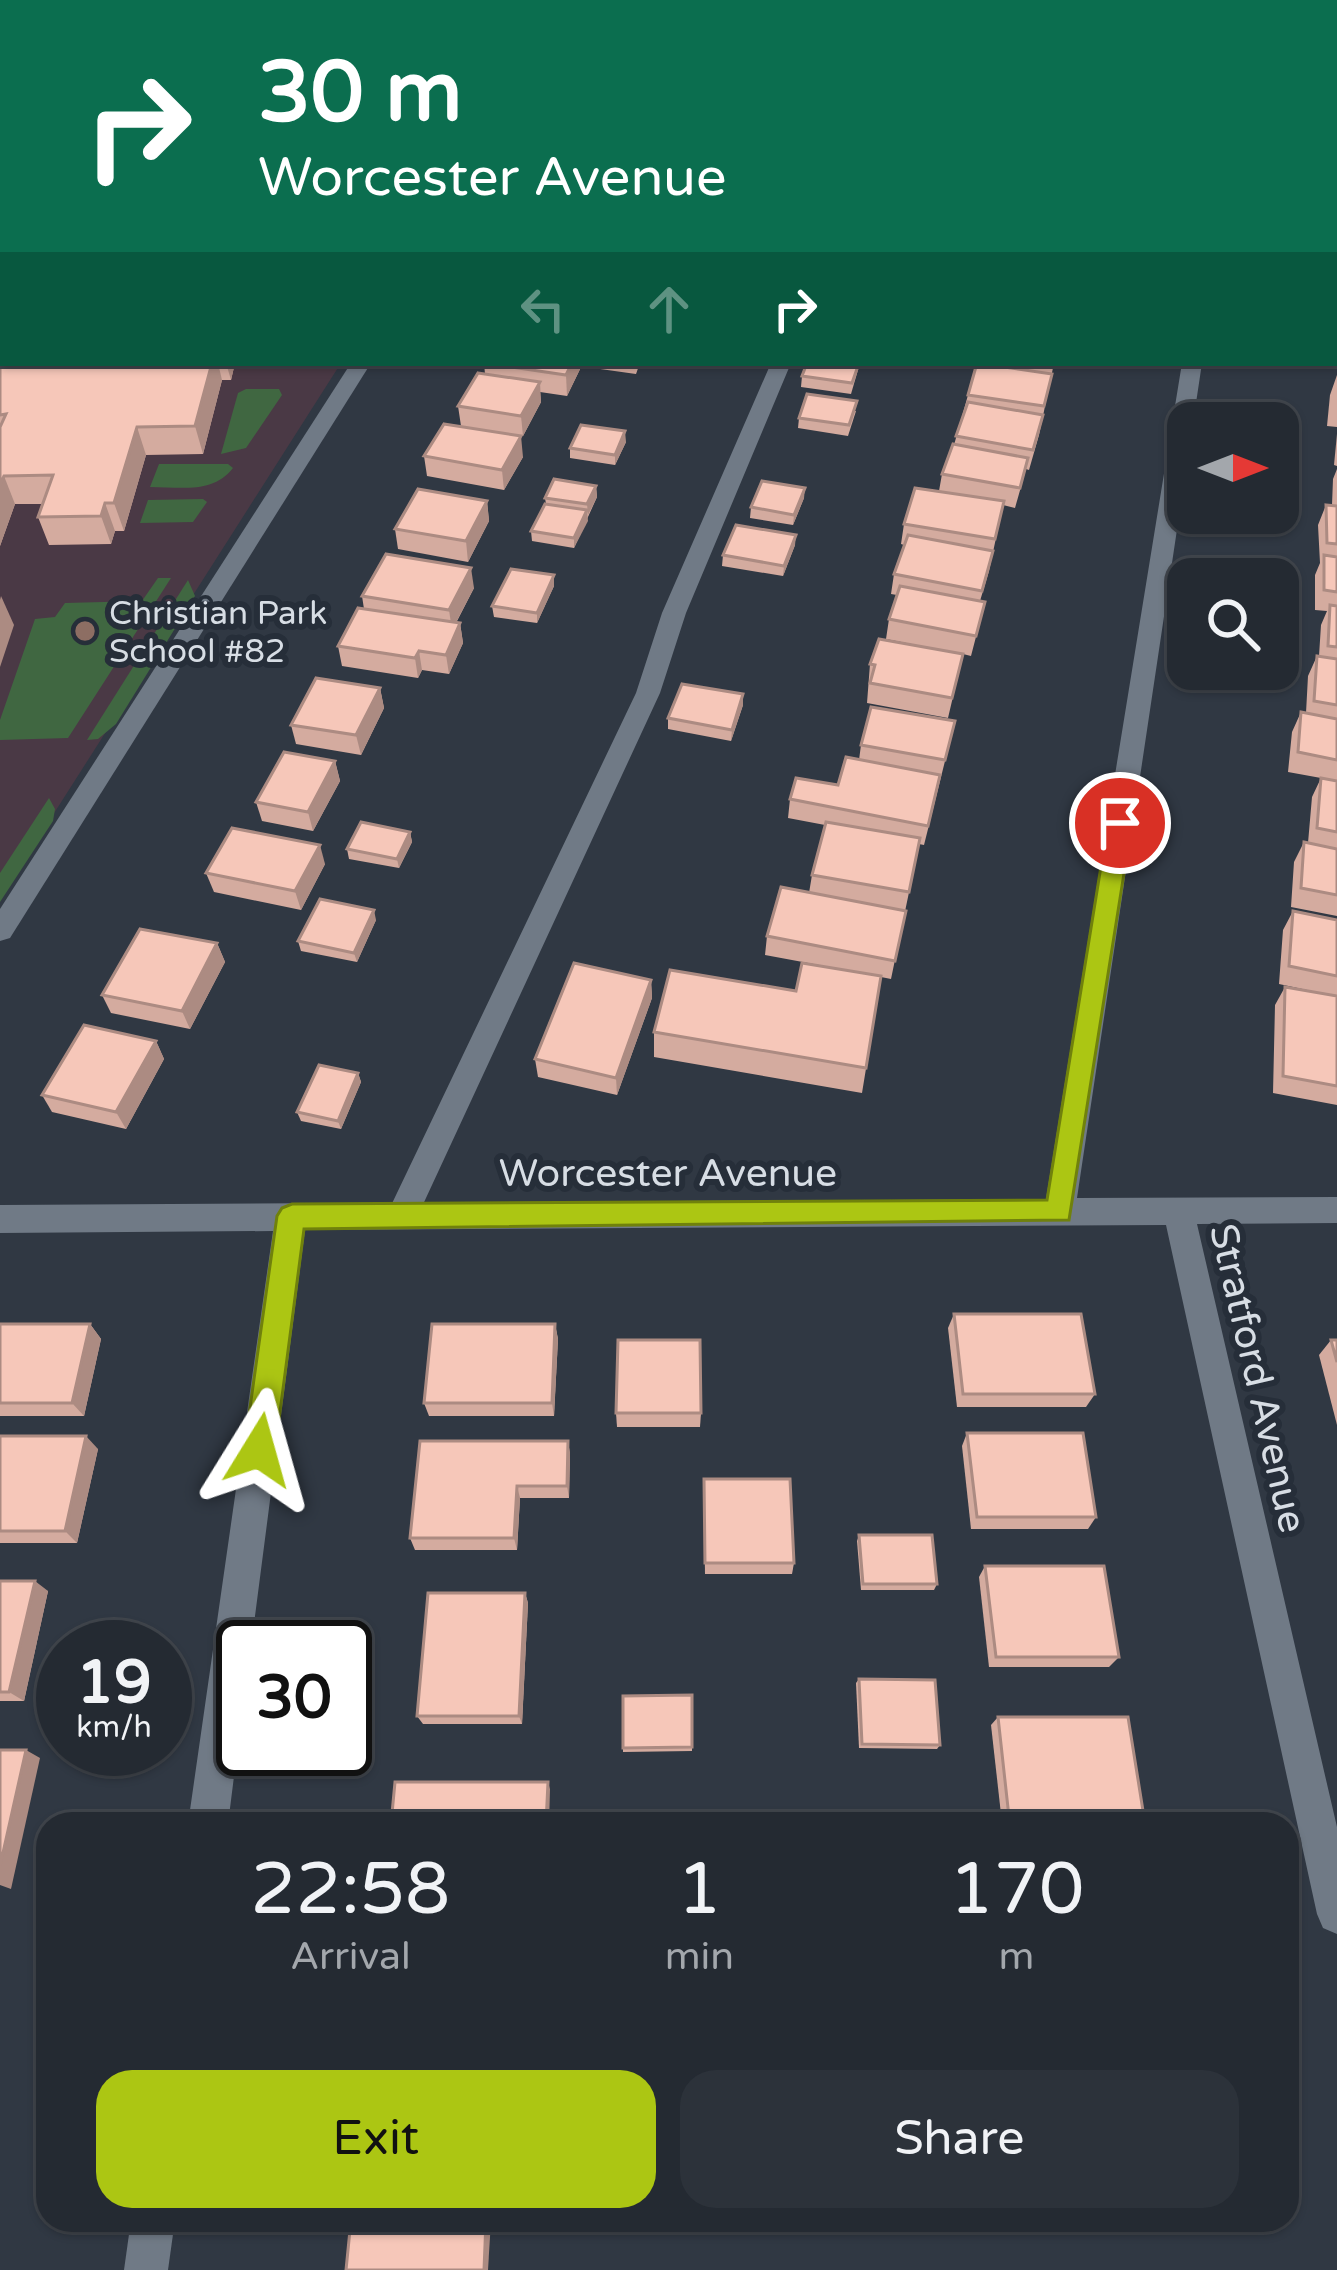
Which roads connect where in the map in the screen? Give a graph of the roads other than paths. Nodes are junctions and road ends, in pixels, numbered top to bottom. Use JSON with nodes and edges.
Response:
{"nodes":[{"id":1,"x":359,"y":366,"type":"edge"},
{"id":2,"x":780,"y":366,"type":"edge"},
{"id":3,"x":1192,"y":366,"type":"edge"},
{"id":4,"x":0,"y":931,"type":"edge"},
{"id":5,"x":1337,"y":1210,"type":"edge"},
{"id":6,"x":1059,"y":1212,"type":"junction"},
{"id":7,"x":1179,"y":1212,"type":"junction"},
{"id":8,"x":292,"y":1216,"type":"junction"},
{"id":9,"x":402,"y":1216,"type":"junction"},
{"id":10,"x":0,"y":1219,"type":"edge"},
{"id":11,"x":210,"y":1812,"type":"edge"},
{"id":12,"x":1337,"y":1914,"type":"edge"},
{"id":13,"x":151,"y":2232,"type":"edge"},
{"id":14,"x":146,"y":2270,"type":"edge"}],
"edges":[{"from":1,"to":4,"type":"street"},
{"from":2,"to":9,"type":"street"},
{"from":3,"to":6,"type":"street"},
{"from":5,"to":7,"type":"street","name":"Worcester Avenue"},
{"from":6,"to":7,"type":"street","name":"Worcester Avenue"},
{"from":6,"to":9,"type":"street","name":"Worcester Avenue"},
{"from":7,"to":12,"type":"street","name":"Stratford Avenue"},
{"from":8,"to":9,"type":"street","name":"Worcester Avenue"},
{"from":8,"to":10,"type":"street","name":"Worcester Avenue"},
{"from":8,"to":11,"type":"street"},
{"from":13,"to":14,"type":"street"}]}
